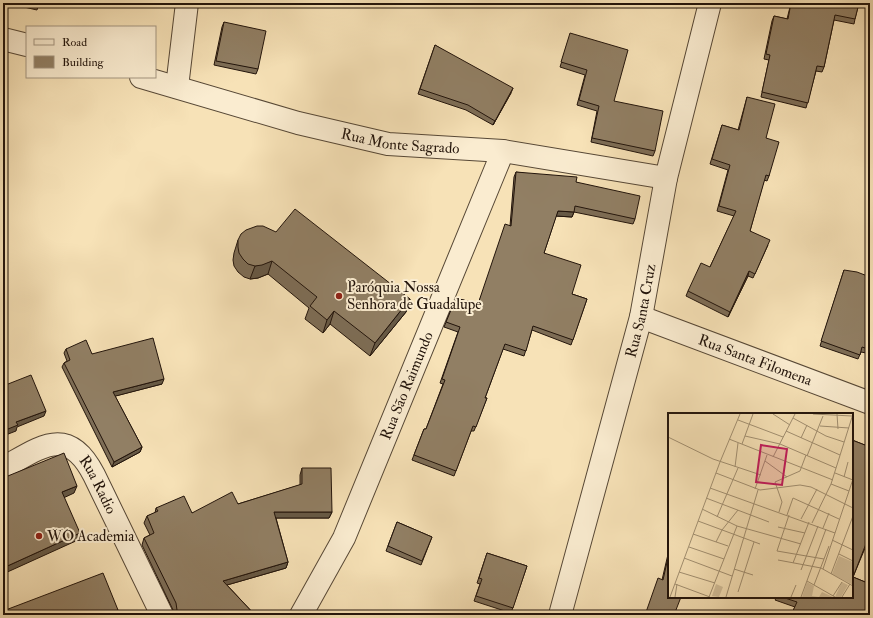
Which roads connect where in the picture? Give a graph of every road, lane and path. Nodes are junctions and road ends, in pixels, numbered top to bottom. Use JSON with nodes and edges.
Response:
{"nodes":[{"id":1,"x":187,"y":3,"type":"edge"},
{"id":2,"x":710,"y":3,"type":"edge"},
{"id":3,"x":3,"y":39,"type":"edge"},
{"id":4,"x":26,"y":46,"type":"edge"},
{"id":5,"x":145,"y":78,"type":"edge"},
{"id":6,"x":177,"y":87,"type":"junction"},
{"id":7,"x":503,"y":151,"type":"junction"},
{"id":8,"x":666,"y":178,"type":"junction"},
{"id":9,"x":641,"y":317,"type":"junction"},
{"id":10,"x":870,"y":403,"type":"edge"},
{"id":11,"x":3,"y":468,"type":"edge"},
{"id":12,"x":162,"y":615,"type":"edge"},
{"id":13,"x":301,"y":615,"type":"edge"},
{"id":14,"x":560,"y":615,"type":"edge"}],
"edges":[{"from":1,"to":6,"type":"street"},
{"from":2,"to":8,"type":"street","name":"Rua Santa Cruz"},
{"from":3,"to":4,"type":"street"},
{"from":5,"to":6,"type":"street","name":"Rua Monte Sagrado"},
{"from":6,"to":7,"type":"street","name":"Rua Monte Sagrado"},
{"from":7,"to":8,"type":"street","name":"Rua Monte Sagrado"},
{"from":7,"to":13,"type":"street","name":"Rua São Raimundo"},
{"from":8,"to":9,"type":"street","name":"Rua Santa Cruz"},
{"from":9,"to":10,"type":"street","name":"Rua Santa Filomena"},
{"from":9,"to":14,"type":"street","name":"Rua Santa Cruz"},
{"from":11,"to":12,"type":"street","name":"Rua Radio"}]}
